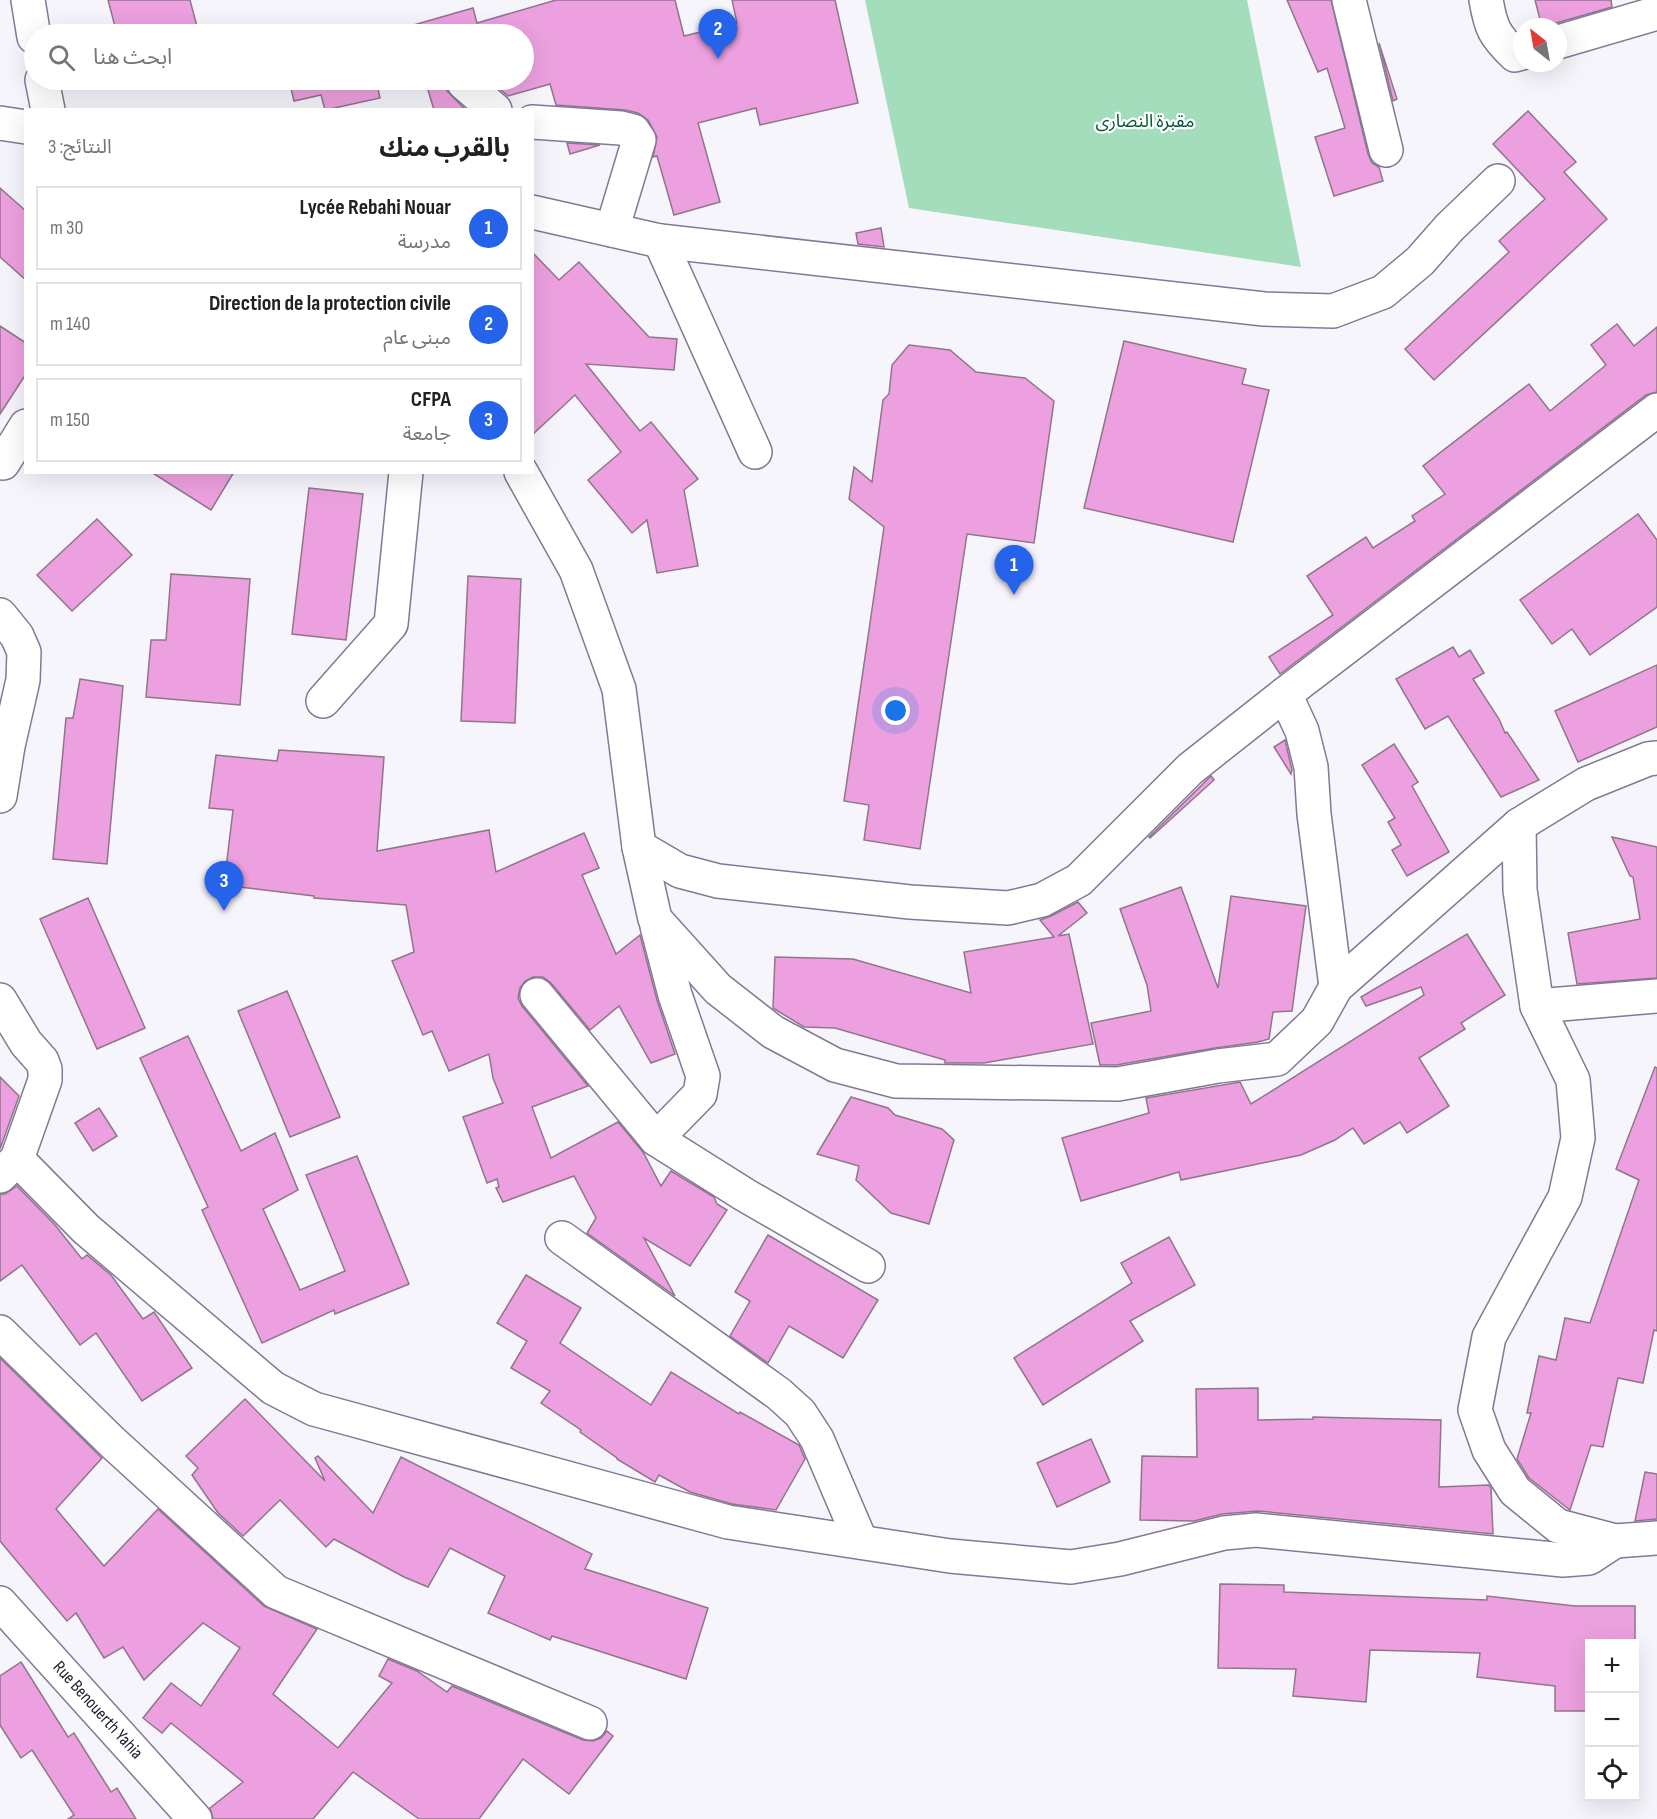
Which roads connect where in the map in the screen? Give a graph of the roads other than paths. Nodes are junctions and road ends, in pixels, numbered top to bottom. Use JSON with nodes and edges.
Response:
{"nodes":[{"id":1,"x":28,"y":0,"type":"edge"},
{"id":2,"x":1348,"y":0,"type":"edge"},
{"id":3,"x":1486,"y":0,"type":"edge"},
{"id":4,"x":1657,"y":13,"type":"edge"},
{"id":5,"x":32,"y":24,"type":"edge"},
{"id":6,"x":1567,"y":39,"type":"edge"},
{"id":7,"x":1513,"y":53,"type":"edge"},
{"id":8,"x":44,"y":90,"type":"edge"},
{"id":9,"x":472,"y":90,"type":"edge"},
{"id":10,"x":48,"y":108,"type":"edge"},
{"id":11,"x":493,"y":108,"type":"edge"},
{"id":12,"x":534,"y":122,"type":"edge"},
{"id":13,"x":0,"y":123,"type":"edge"},
{"id":14,"x":24,"y":127,"type":"edge"},
{"id":15,"x":1386,"y":150,"type":"dead end"},
{"id":16,"x":1498,"y":181,"type":"dead end"},
{"id":17,"x":534,"y":212,"type":"edge"},
{"id":18,"x":612,"y":230,"type":"junction"},
{"id":19,"x":660,"y":241,"type":"junction"},
{"id":20,"x":1657,"y":410,"type":"edge"},
{"id":21,"x":24,"y":429,"type":"edge"},
{"id":22,"x":755,"y":452,"type":"dead end"},
{"id":23,"x":3,"y":463,"type":"dead end"},
{"id":24,"x":406,"y":474,"type":"edge"},
{"id":25,"x":522,"y":474,"type":"edge"},
{"id":26,"x":0,"y":615,"type":"edge"},
{"id":27,"x":1286,"y":694,"type":"junction"},
{"id":28,"x":323,"y":701,"type":"dead end"},
{"id":29,"x":1657,"y":758,"type":"edge"},
{"id":30,"x":0,"y":796,"type":"edge"},
{"id":31,"x":1520,"y":825,"type":"junction"},
{"id":32,"x":639,"y":847,"type":"junction"},
{"id":33,"x":655,"y":919,"type":"junction"},
{"id":34,"x":1336,"y":987,"type":"junction"},
{"id":35,"x":537,"y":995,"type":"dead end"},
{"id":36,"x":1657,"y":996,"type":"edge"},
{"id":37,"x":0,"y":1000,"type":"edge"},
{"id":38,"x":1537,"y":1006,"type":"junction"},
{"id":39,"x":656,"y":1138,"type":"junction"},
{"id":40,"x":8,"y":1167,"type":"edge"},
{"id":41,"x":562,"y":1238,"type":"dead end"},
{"id":42,"x":868,"y":1266,"type":"dead end"},
{"id":43,"x":0,"y":1332,"type":"edge"},
{"id":44,"x":1657,"y":1538,"type":"edge"},
{"id":45,"x":1615,"y":1541,"type":"junction"},
{"id":46,"x":861,"y":1542,"type":"junction"},
{"id":47,"x":0,"y":1603,"type":"edge"},
{"id":48,"x":590,"y":1723,"type":"dead end"},
{"id":49,"x":195,"y":1819,"type":"edge"}],
"edges":[{"from":1,"to":5,"type":"street"},
{"from":2,"to":15,"type":"street"},
{"from":3,"to":7,"type":"street"},
{"from":4,"to":6,"type":"street"},
{"from":8,"to":10,"type":"street"},
{"from":9,"to":11,"type":"street"},
{"from":12,"to":18,"type":"street"},
{"from":13,"to":14,"type":"street"},
{"from":16,"to":19,"type":"street"},
{"from":17,"to":18,"type":"street"},
{"from":18,"to":19,"type":"street"},
{"from":19,"to":22,"type":"street"},
{"from":20,"to":27,"type":"street"},
{"from":21,"to":23,"type":"street"},
{"from":24,"to":28,"type":"street"},
{"from":25,"to":32,"type":"street"},
{"from":26,"to":30,"type":"street"},
{"from":27,"to":32,"type":"street"},
{"from":27,"to":34,"type":"street"},
{"from":29,"to":31,"type":"street"},
{"from":31,"to":34,"type":"street"},
{"from":31,"to":38,"type":"street"},
{"from":32,"to":33,"type":"street"},
{"from":33,"to":34,"type":"street"},
{"from":33,"to":39,"type":"street"},
{"from":35,"to":39,"type":"street"},
{"from":36,"to":38,"type":"street"},
{"from":37,"to":40,"type":"street"},
{"from":38,"to":45,"type":"street"},
{"from":39,"to":42,"type":"street"},
{"from":40,"to":46,"type":"street"},
{"from":41,"to":46,"type":"street"},
{"from":43,"to":48,"type":"street"},
{"from":44,"to":45,"type":"street"},
{"from":45,"to":46,"type":"street"},
{"from":47,"to":49,"type":"street","name":"Rue Benouerth Yahia"}]}
